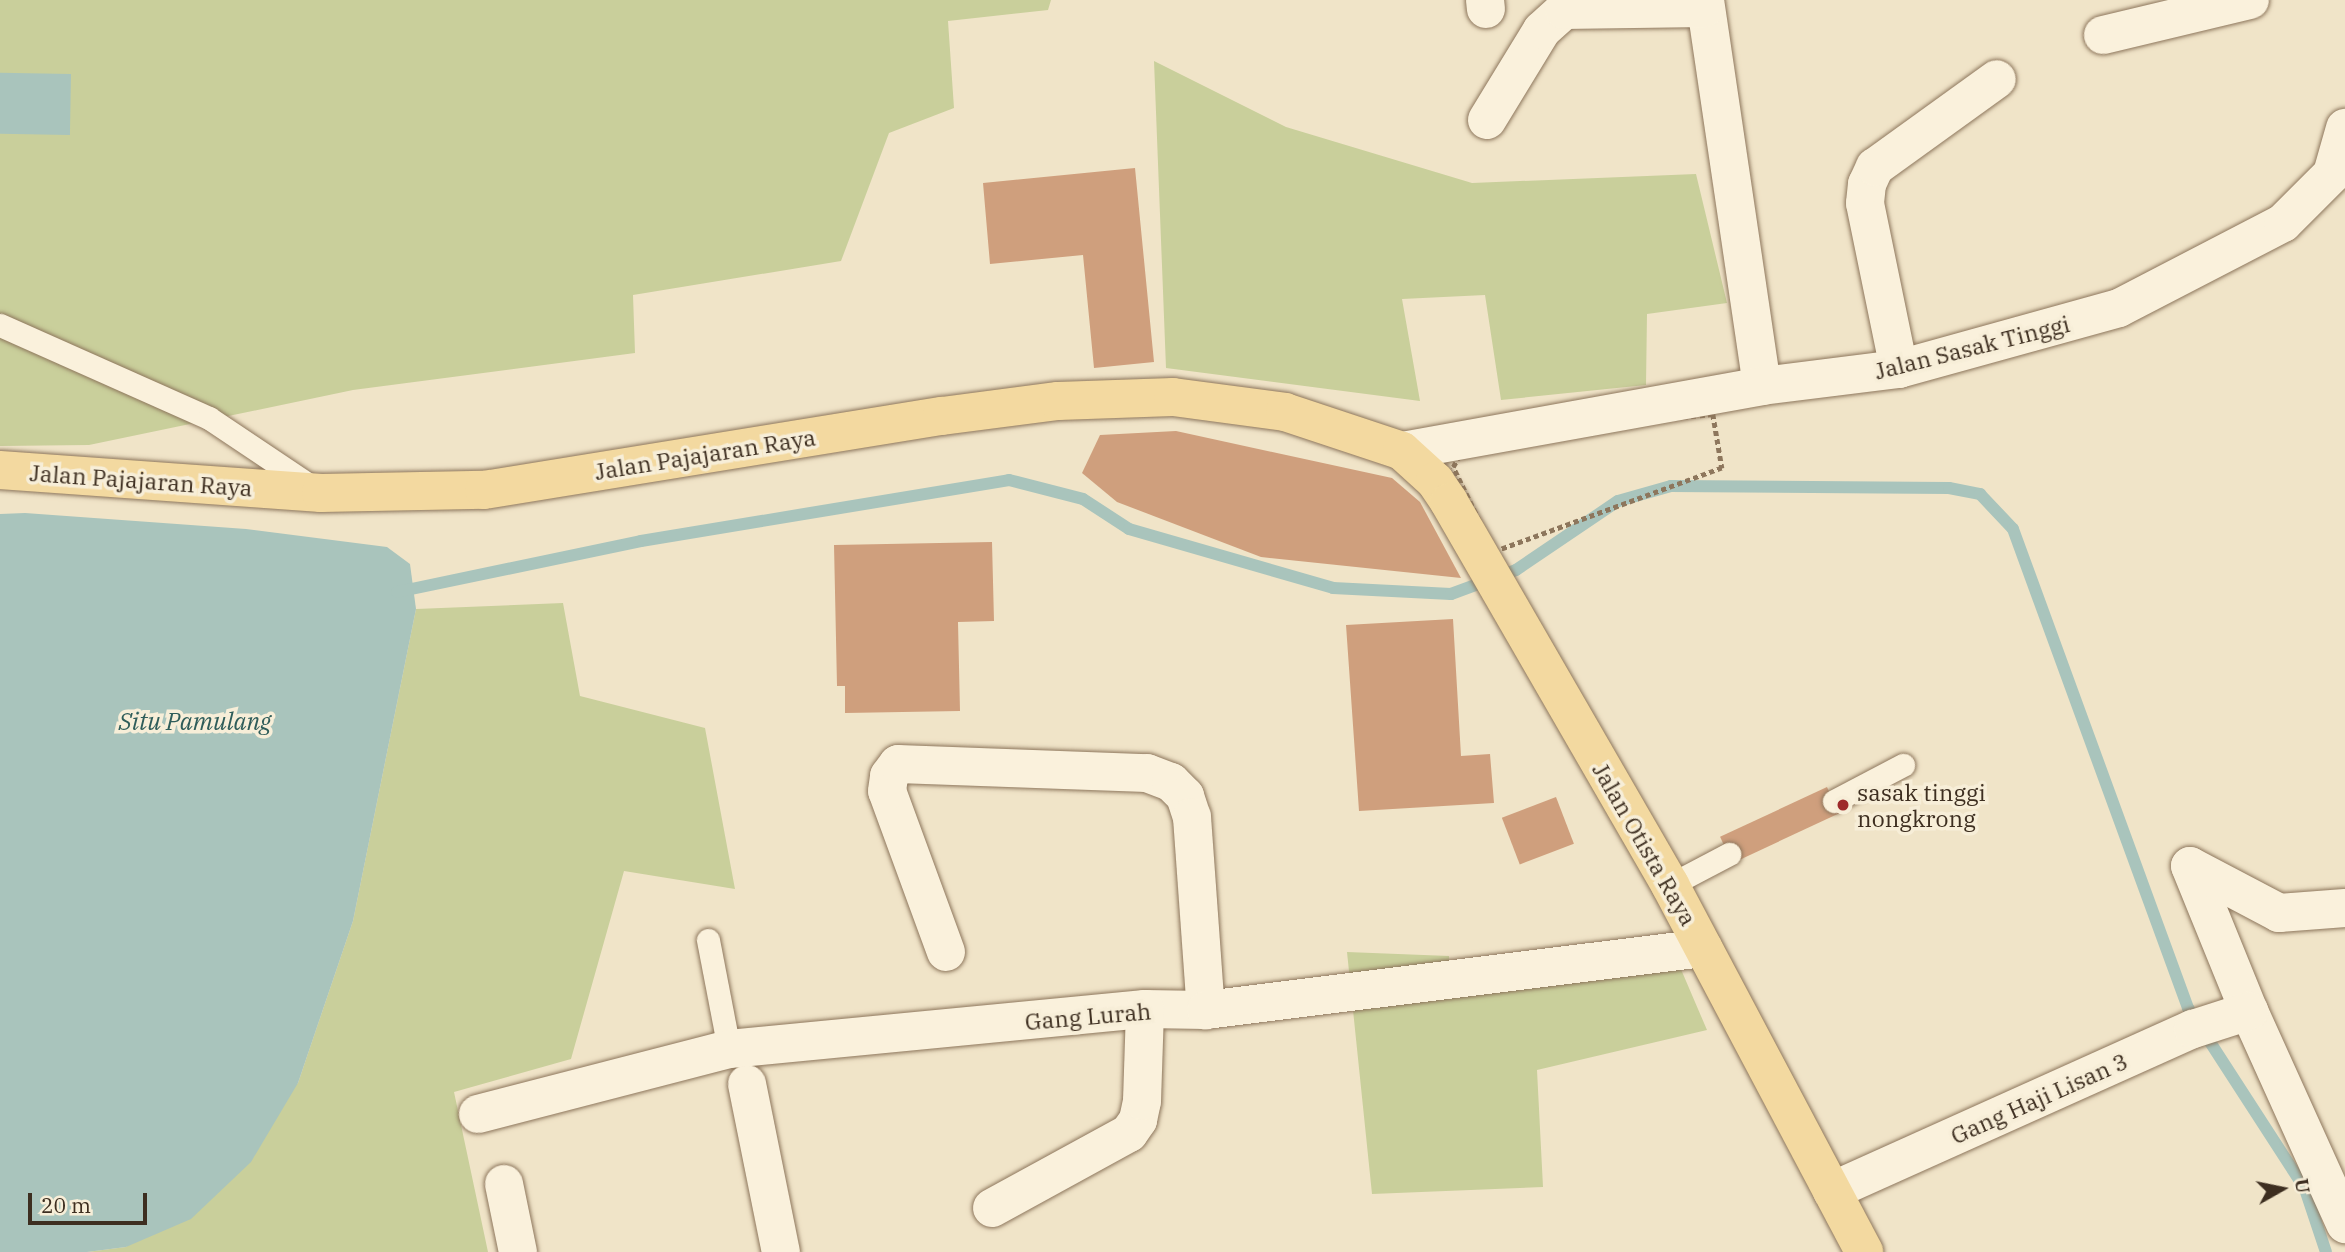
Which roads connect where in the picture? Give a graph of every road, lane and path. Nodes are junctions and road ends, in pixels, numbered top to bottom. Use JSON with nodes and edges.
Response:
{"nodes":[{"id":1,"x":2250,"y":0,"type":"edge"},
{"id":2,"x":1705,"y":4,"type":"edge"},
{"id":3,"x":2103,"y":35,"type":"dead end"},
{"id":4,"x":1997,"y":79,"type":"dead end"},
{"id":5,"x":1487,"y":120,"type":"dead end"},
{"id":6,"x":2345,"y":128,"type":"edge"},
{"id":7,"x":2338,"y":179,"type":"edge"},
{"id":8,"x":0,"y":325,"type":"edge"},
{"id":9,"x":1899,"y":369,"type":"junction"},
{"id":10,"x":1762,"y":386,"type":"junction"},
{"id":11,"x":1402,"y":451,"type":"junction"},
{"id":12,"x":0,"y":470,"type":"edge"},
{"id":13,"x":321,"y":493,"type":"junction"},
{"id":14,"x":1485,"y":552,"type":"junction"},
{"id":15,"x":1903,"y":765,"type":"dead end"},
{"id":16,"x":1833,"y":801,"type":"dead end"},
{"id":17,"x":1729,"y":854,"type":"dead end"},
{"id":18,"x":1670,"y":885,"type":"junction"},
{"id":19,"x":2345,"y":908,"type":"edge"},
{"id":20,"x":708,"y":940,"type":"dead end"},
{"id":21,"x":1703,"y":947,"type":"junction"},
{"id":22,"x":946,"y":952,"type":"dead end"},
{"id":23,"x":1145,"y":1009,"type":"junction"},
{"id":24,"x":1206,"y":1010,"type":"junction"},
{"id":25,"x":2240,"y":1013,"type":"junction"},
{"id":26,"x":729,"y":1049,"type":"junction"},
{"id":27,"x":747,"y":1084,"type":"dead end"},
{"id":28,"x":478,"y":1114,"type":"dead end"},
{"id":29,"x":504,"y":1184,"type":"dead end"},
{"id":30,"x":1832,"y":1191,"type":"junction"},
{"id":31,"x":992,"y":1208,"type":"dead end"},
{"id":32,"x":2345,"y":1224,"type":"edge"},
{"id":33,"x":518,"y":1252,"type":"edge"},
{"id":34,"x":781,"y":1252,"type":"edge"},
{"id":35,"x":1864,"y":1252,"type":"edge"}],
"edges":[{"from":1,"to":3,"type":"street"},
{"from":2,"to":5,"type":"street"},
{"from":2,"to":10,"type":"street"},
{"from":4,"to":9,"type":"street"},
{"from":6,"to":7,"type":"street","name":"Jalan Sasak Tinggi"},
{"from":7,"to":9,"type":"street","name":"Jalan Sasak Tinggi"},
{"from":8,"to":13,"type":"lane"},
{"from":9,"to":10,"type":"street","name":"Jalan Sasak Tinggi"},
{"from":10,"to":11,"type":"street","name":"Jalan Sasak Tinggi"},
{"from":11,"to":13,"type":"main road","name":"Jalan Pajajaran Raya"},
{"from":11,"to":14,"type":"main road","name":"Jalan Otista Raya"},
{"from":12,"to":13,"type":"main road","name":"Jalan Pajajaran Raya"},
{"from":14,"to":14,"type":"path"},
{"from":14,"to":18,"type":"main road","name":"Jalan Otista Raya"},
{"from":15,"to":16,"type":"lane"},
{"from":17,"to":18,"type":"lane"},
{"from":18,"to":21,"type":"main road","name":"Jalan Otista Raya"},
{"from":19,"to":25,"type":"street"},
{"from":20,"to":26,"type":"lane"},
{"from":21,"to":24,"type":"street","name":"Gang Lurah"},
{"from":21,"to":30,"type":"main road","name":"Jalan Otista Raya"},
{"from":22,"to":24,"type":"street"},
{"from":23,"to":24,"type":"street","name":"Gang Lurah"},
{"from":23,"to":26,"type":"street","name":"Gang Lurah"},
{"from":23,"to":31,"type":"street"},
{"from":25,"to":30,"type":"street","name":"Gang Haji Lisan 3"},
{"from":25,"to":32,"type":"street"},
{"from":26,"to":28,"type":"street","name":"Gang Lurah"},
{"from":27,"to":34,"type":"street"},
{"from":29,"to":33,"type":"street"},
{"from":30,"to":35,"type":"main road","name":"Jalan Otista Raya"}]}
